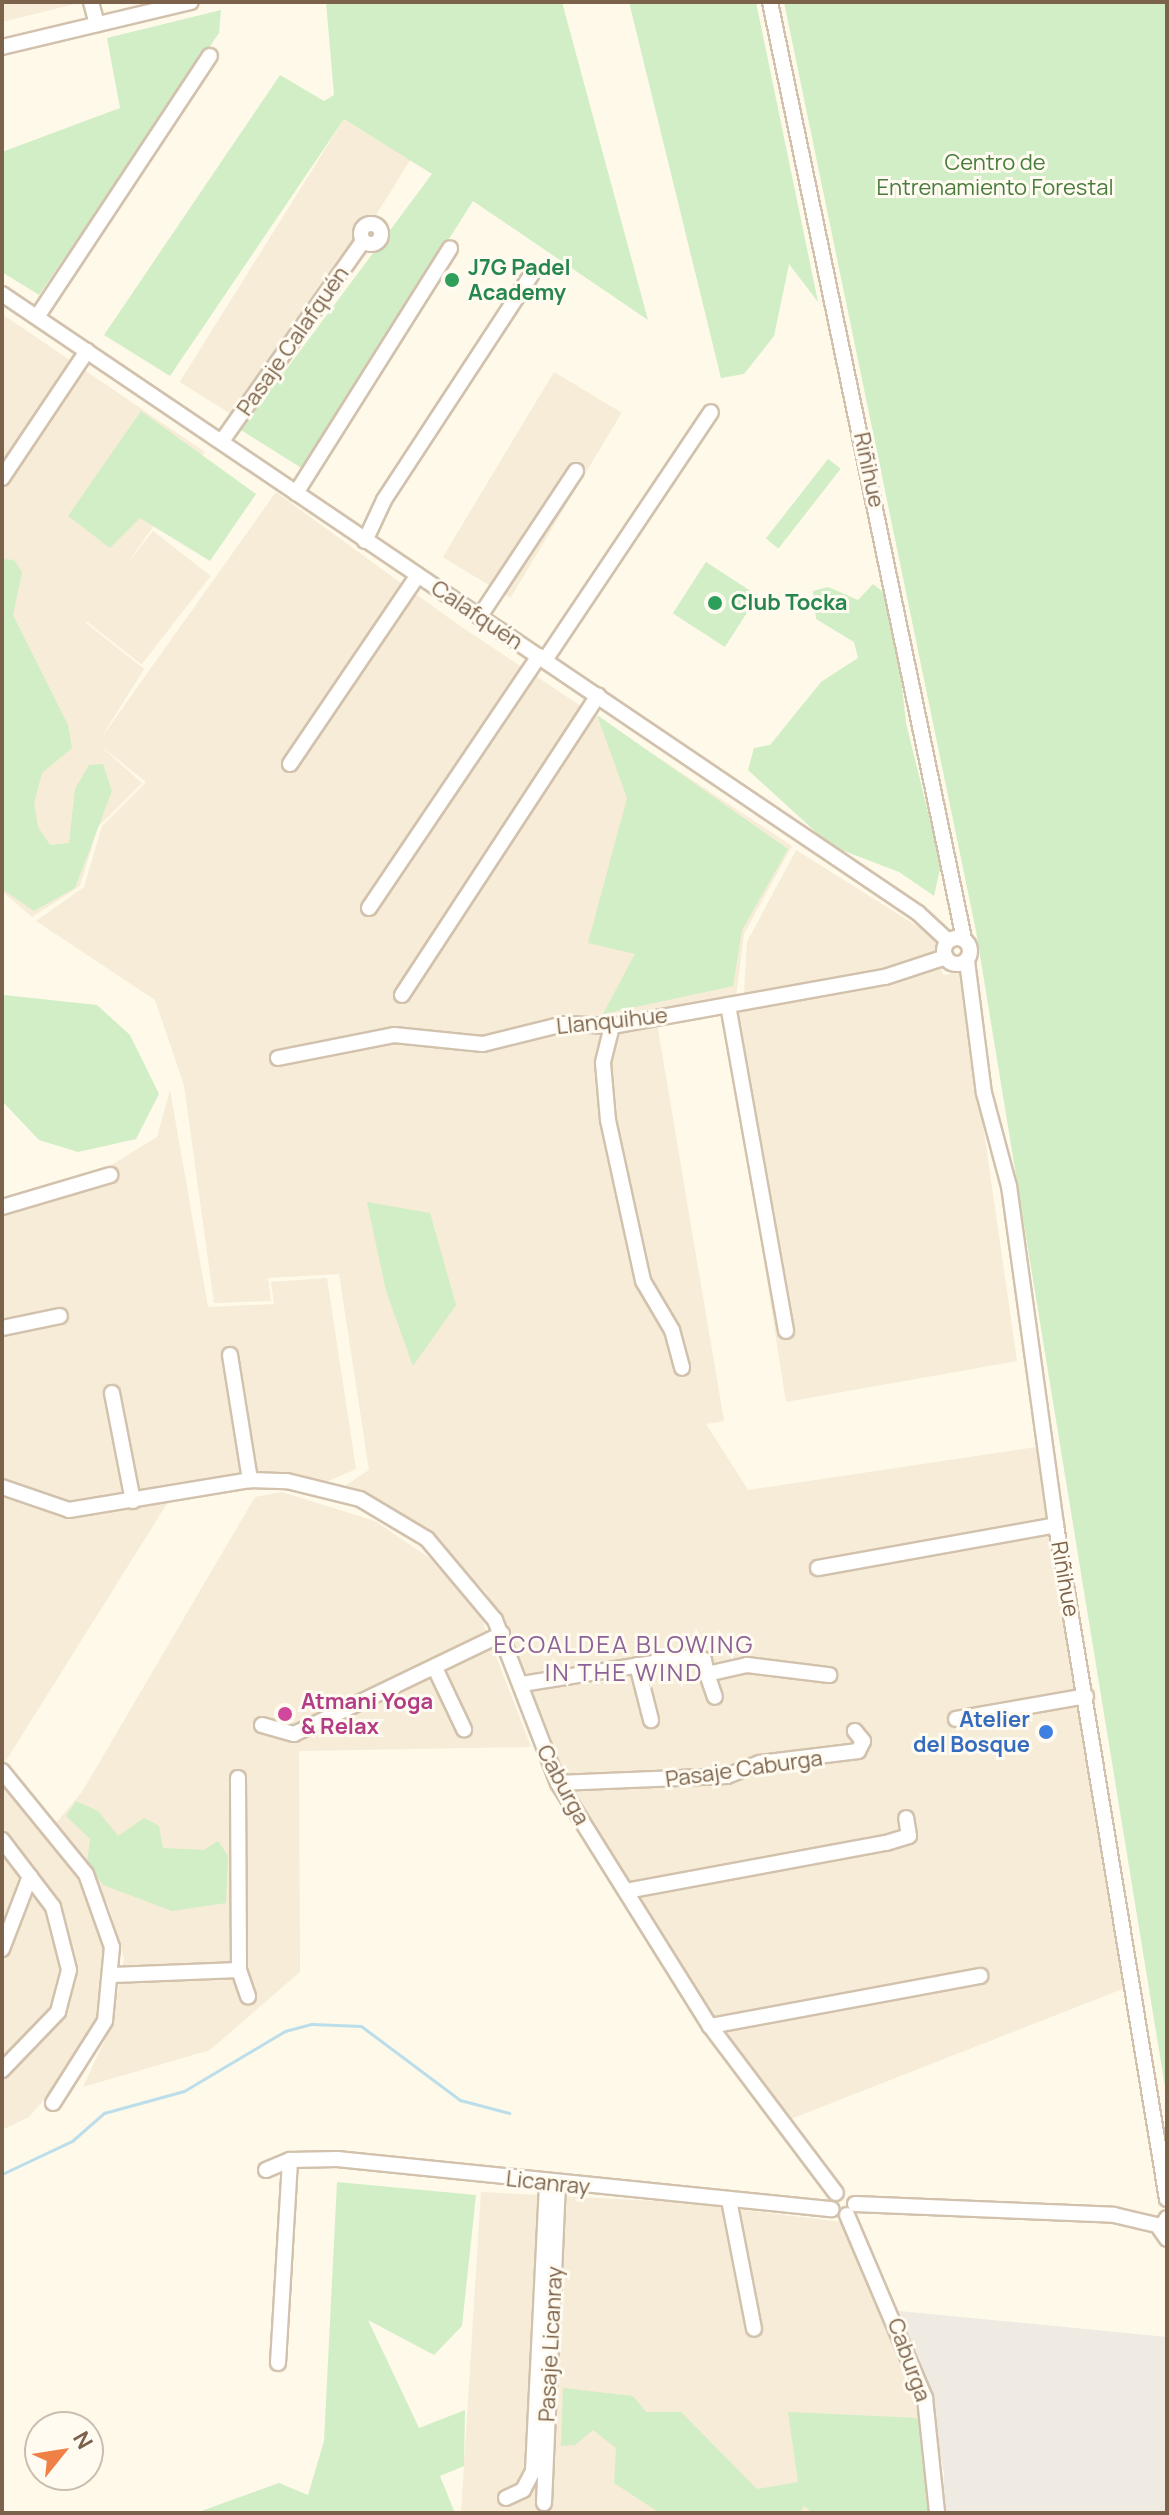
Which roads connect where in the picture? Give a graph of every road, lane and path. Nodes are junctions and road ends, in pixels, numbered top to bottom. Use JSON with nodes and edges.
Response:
{"nodes":[{"id":1,"x":91,"y":2,"type":"edge"},
{"id":2,"x":191,"y":2,"type":"edge"},
{"id":3,"x":770,"y":2,"type":"edge"},
{"id":4,"x":97,"y":24,"type":"junction"},
{"id":5,"x":2,"y":47,"type":"edge"},
{"id":6,"x":210,"y":56,"type":"dead end"},
{"id":7,"x":363,"y":241,"type":"dead end"},
{"id":8,"x":450,"y":248,"type":"dead end"},
{"id":9,"x":531,"y":275,"type":"dead end"},
{"id":10,"x":4,"y":301,"type":"edge"},
{"id":11,"x":37,"y":317,"type":"junction"},
{"id":12,"x":87,"y":351,"type":"junction"},
{"id":13,"x":711,"y":412,"type":"dead end"},
{"id":14,"x":222,"y":441,"type":"junction"},
{"id":15,"x":576,"y":471,"type":"dead end"},
{"id":16,"x":2,"y":478,"type":"edge"},
{"id":17,"x":296,"y":493,"type":"junction"},
{"id":18,"x":365,"y":541,"type":"junction"},
{"id":19,"x":418,"y":575,"type":"junction"},
{"id":20,"x":480,"y":616,"type":"junction"},
{"id":21,"x":542,"y":658,"type":"junction"},
{"id":22,"x":598,"y":696,"type":"junction"},
{"id":23,"x":290,"y":764,"type":"dead end"},
{"id":24,"x":369,"y":908,"type":"dead end"},
{"id":25,"x":964,"y":939,"type":"junction"},
{"id":26,"x":947,"y":949,"type":"junction"},
{"id":27,"x":967,"y":961,"type":"junction"},
{"id":28,"x":402,"y":995,"type":"dead end"},
{"id":29,"x":728,"y":1005,"type":"junction"},
{"id":30,"x":612,"y":1026,"type":"junction"},
{"id":31,"x":278,"y":1058,"type":"dead end"},
{"id":32,"x":110,"y":1175,"type":"dead end"},
{"id":33,"x":2,"y":1207,"type":"edge"},
{"id":34,"x":60,"y":1316,"type":"dead end"},
{"id":35,"x":2,"y":1328,"type":"edge"},
{"id":36,"x":786,"y":1331,"type":"dead end"},
{"id":37,"x":230,"y":1355,"type":"dead end"},
{"id":38,"x":682,"y":1368,"type":"dead end"},
{"id":39,"x":112,"y":1393,"type":"dead end"},
{"id":40,"x":250,"y":1480,"type":"junction"},
{"id":41,"x":2,"y":1487,"type":"edge"},
{"id":42,"x":133,"y":1501,"type":"junction"},
{"id":43,"x":1056,"y":1525,"type":"junction"},
{"id":44,"x":818,"y":1568,"type":"dead end"},
{"id":45,"x":502,"y":1634,"type":"junction"},
{"id":46,"x":637,"y":1665,"type":"junction"},
{"id":47,"x":435,"y":1668,"type":"junction"},
{"id":48,"x":707,"y":1674,"type":"junction"},
{"id":49,"x":829,"y":1675,"type":"dead end"},
{"id":50,"x":522,"y":1684,"type":"junction"},
{"id":51,"x":1086,"y":1696,"type":"junction"},
{"id":52,"x":715,"y":1697,"type":"dead end"},
{"id":53,"x":956,"y":1719,"type":"dead end"},
{"id":54,"x":651,"y":1720,"type":"dead end"},
{"id":55,"x":262,"y":1725,"type":"dead end"},
{"id":56,"x":464,"y":1729,"type":"dead end"},
{"id":57,"x":855,"y":1731,"type":"dead end"},
{"id":58,"x":2,"y":1771,"type":"edge"},
{"id":59,"x":238,"y":1778,"type":"dead end"},
{"id":60,"x":558,"y":1783,"type":"junction"},
{"id":61,"x":906,"y":1818,"type":"dead end"},
{"id":62,"x":2,"y":1840,"type":"edge"},
{"id":63,"x":30,"y":1876,"type":"junction"},
{"id":64,"x":626,"y":1891,"type":"junction"},
{"id":65,"x":2,"y":1937,"type":"edge"},
{"id":66,"x":2,"y":1949,"type":"edge"},
{"id":67,"x":239,"y":1970,"type":"junction"},
{"id":68,"x":113,"y":1975,"type":"junction"},
{"id":69,"x":980,"y":1976,"type":"dead end"},
{"id":70,"x":68,"y":1983,"type":"junction"},
{"id":71,"x":248,"y":1996,"type":"dead end"},
{"id":72,"x":710,"y":2026,"type":"junction"},
{"id":73,"x":2,"y":2061,"type":"edge"},
{"id":74,"x":2,"y":2070,"type":"edge"},
{"id":75,"x":53,"y":2103,"type":"dead end"},
{"id":76,"x":290,"y":2160,"type":"junction"},
{"id":77,"x":266,"y":2170,"type":"dead end"},
{"id":78,"x":552,"y":2184,"type":"junction"},
{"id":79,"x":836,"y":2193,"type":"junction"},
{"id":80,"x":1167,"y":2199,"type":"edge"},
{"id":81,"x":729,"y":2200,"type":"junction"},
{"id":82,"x":831,"y":2209,"type":"junction"},
{"id":83,"x":851,"y":2210,"type":"junction"},
{"id":84,"x":1165,"y":2228,"type":"edge"},
{"id":85,"x":754,"y":2329,"type":"dead end"},
{"id":86,"x":278,"y":2363,"type":"dead end"},
{"id":87,"x":506,"y":2498,"type":"dead end"},
{"id":88,"x":544,"y":2503,"type":"dead end"},
{"id":89,"x":937,"y":2513,"type":"edge"}],
"edges":[{"from":1,"to":4,"type":"street"},
{"from":2,"to":4,"type":"street"},
{"from":3,"to":25,"type":"street","name":"Riñihue"},
{"from":4,"to":5,"type":"street"},
{"from":6,"to":11,"type":"street"},
{"from":7,"to":14,"type":"street","name":"Pasaje Calafquén"},
{"from":8,"to":17,"type":"street"},
{"from":9,"to":18,"type":"street"},
{"from":10,"to":11,"type":"street","name":"Calafquén"},
{"from":11,"to":12,"type":"street","name":"Calafquén"},
{"from":12,"to":14,"type":"street","name":"Calafquén"},
{"from":12,"to":16,"type":"street"},
{"from":13,"to":21,"type":"street"},
{"from":14,"to":17,"type":"street","name":"Calafquén"},
{"from":15,"to":20,"type":"street"},
{"from":17,"to":18,"type":"street","name":"Calafquén"},
{"from":18,"to":19,"type":"street","name":"Calafquén"},
{"from":19,"to":20,"type":"street","name":"Calafquén"},
{"from":19,"to":23,"type":"street"},
{"from":20,"to":21,"type":"street","name":"Calafquén"},
{"from":21,"to":22,"type":"street","name":"Calafquén"},
{"from":21,"to":24,"type":"street"},
{"from":22,"to":26,"type":"street","name":"Calafquén"},
{"from":22,"to":28,"type":"street"},
{"from":25,"to":26,"type":"street"},
{"from":25,"to":27,"type":"street","name":"Riñihue"},
{"from":26,"to":27,"type":"street"},
{"from":26,"to":29,"type":"street","name":"Llanquihue"},
{"from":27,"to":43,"type":"street","name":"Riñihue"},
{"from":29,"to":30,"type":"street","name":"Llanquihue"},
{"from":29,"to":36,"type":"street"},
{"from":30,"to":31,"type":"street","name":"Llanquihue"},
{"from":30,"to":38,"type":"street"},
{"from":32,"to":33,"type":"street"},
{"from":34,"to":35,"type":"street"},
{"from":37,"to":40,"type":"street"},
{"from":39,"to":42,"type":"street"},
{"from":40,"to":42,"type":"street","name":"Caburga"},
{"from":40,"to":45,"type":"street","name":"Caburga"},
{"from":41,"to":42,"type":"street","name":"Caburga"},
{"from":43,"to":44,"type":"street"},
{"from":43,"to":51,"type":"street","name":"Riñihue"},
{"from":45,"to":47,"type":"street"},
{"from":45,"to":50,"type":"street","name":"Caburga"},
{"from":46,"to":48,"type":"street"},
{"from":46,"to":50,"type":"street"},
{"from":46,"to":54,"type":"street"},
{"from":47,"to":55,"type":"street"},
{"from":47,"to":56,"type":"street"},
{"from":48,"to":49,"type":"street"},
{"from":48,"to":52,"type":"street"},
{"from":50,"to":60,"type":"street","name":"Caburga"},
{"from":51,"to":53,"type":"street"},
{"from":51,"to":80,"type":"street","name":"Riñihue"},
{"from":57,"to":60,"type":"street","name":"Pasaje Caburga"},
{"from":58,"to":68,"type":"street"},
{"from":59,"to":67,"type":"street"},
{"from":60,"to":64,"type":"street","name":"Caburga"},
{"from":61,"to":64,"type":"street"},
{"from":62,"to":63,"type":"street"},
{"from":63,"to":65,"type":"street"},
{"from":63,"to":66,"type":"street"},
{"from":63,"to":70,"type":"street"},
{"from":64,"to":72,"type":"street","name":"Caburga"},
{"from":67,"to":68,"type":"street"},
{"from":67,"to":71,"type":"street"},
{"from":68,"to":75,"type":"street"},
{"from":69,"to":72,"type":"street"},
{"from":70,"to":73,"type":"street"},
{"from":70,"to":74,"type":"street"},
{"from":72,"to":79,"type":"street","name":"Caburga"},
{"from":76,"to":77,"type":"street","name":"Licanray"},
{"from":76,"to":78,"type":"street","name":"Licanray"},
{"from":76,"to":86,"type":"street"},
{"from":78,"to":81,"type":"street","name":"Licanray"},
{"from":78,"to":87,"type":"street"},
{"from":78,"to":88,"type":"street","name":"Pasaje Licanray"},
{"from":79,"to":82,"type":"street"},
{"from":79,"to":83,"type":"street","name":"Caburga"},
{"from":81,"to":82,"type":"street","name":"Licanray"},
{"from":81,"to":85,"type":"street"},
{"from":82,"to":83,"type":"street"},
{"from":83,"to":84,"type":"street"},
{"from":83,"to":89,"type":"street","name":"Caburga"}]}
